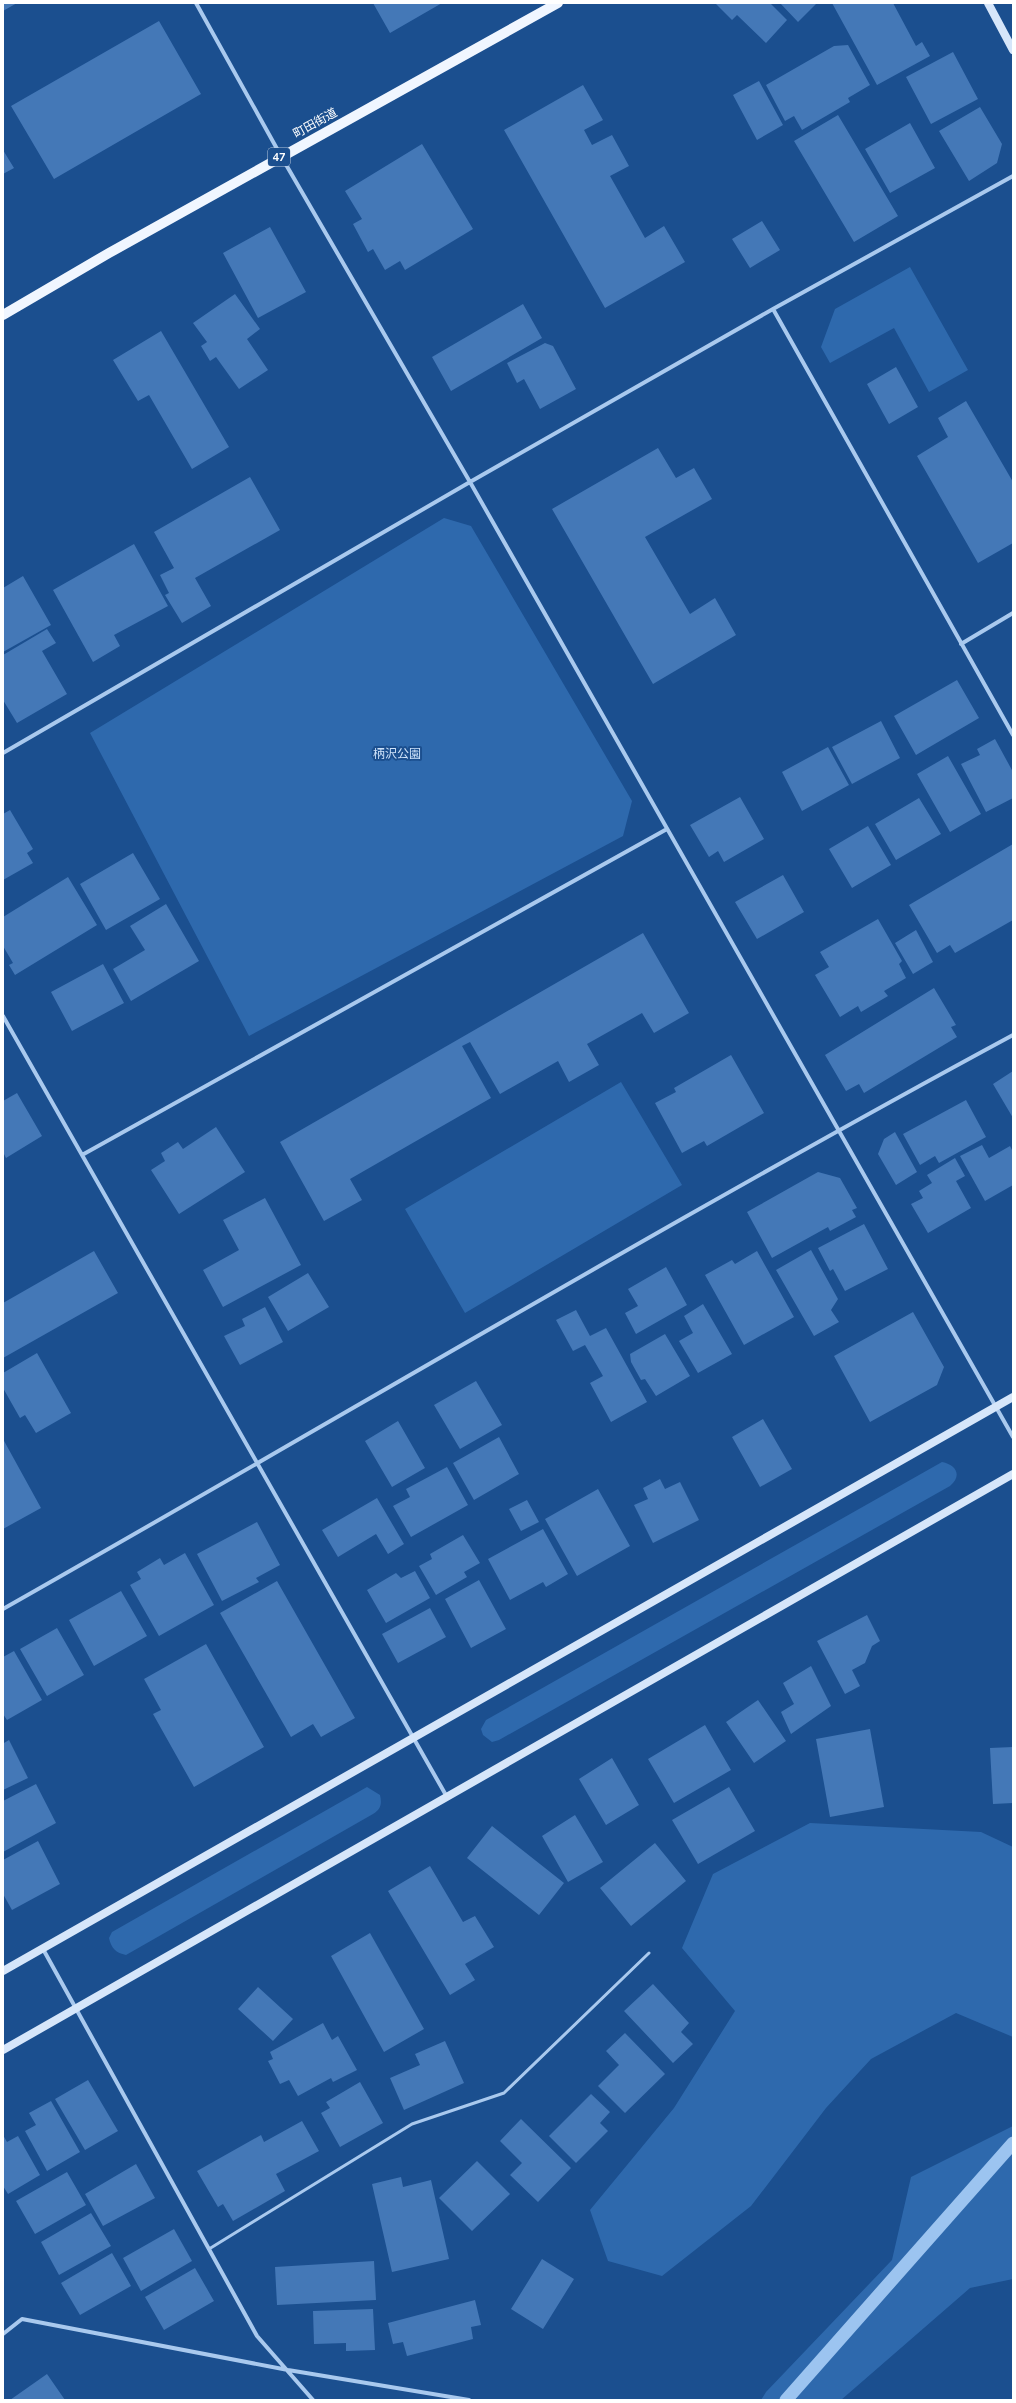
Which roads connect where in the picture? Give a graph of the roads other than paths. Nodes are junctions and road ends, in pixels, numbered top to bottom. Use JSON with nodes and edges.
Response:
{"nodes":[{"id":1,"x":196,"y":3,"type":"edge"},
{"id":2,"x":558,"y":3,"type":"edge"},
{"id":3,"x":988,"y":3,"type":"edge"},
{"id":4,"x":1013,"y":50,"type":"edge"},
{"id":5,"x":281,"y":156,"type":"junction"},
{"id":6,"x":1013,"y":176,"type":"edge"},
{"id":7,"x":773,"y":309,"type":"junction"},
{"id":8,"x":3,"y":315,"type":"edge"},
{"id":9,"x":470,"y":482,"type":"junction"},
{"id":10,"x":1013,"y":613,"type":"edge"},
{"id":11,"x":961,"y":644,"type":"junction"},
{"id":12,"x":1013,"y":735,"type":"edge"},
{"id":13,"x":3,"y":753,"type":"edge"},
{"id":14,"x":667,"y":829,"type":"junction"},
{"id":15,"x":3,"y":1016,"type":"edge"},
{"id":16,"x":1013,"y":1035,"type":"edge"},
{"id":17,"x":838,"y":1130,"type":"junction"},
{"id":18,"x":82,"y":1155,"type":"junction"},
{"id":19,"x":1013,"y":1397,"type":"edge"},
{"id":20,"x":996,"y":1407,"type":"junction"},
{"id":21,"x":1013,"y":1437,"type":"edge"},
{"id":22,"x":258,"y":1465,"type":"junction"},
{"id":23,"x":1013,"y":1474,"type":"edge"},
{"id":24,"x":3,"y":1609,"type":"edge"},
{"id":25,"x":413,"y":1738,"type":"junction"},
{"id":26,"x":447,"y":1797,"type":"junction"},
{"id":27,"x":42,"y":1948,"type":"junction"},
{"id":28,"x":649,"y":1953,"type":"dead end"},
{"id":29,"x":3,"y":1971,"type":"edge"},
{"id":30,"x":75,"y":2009,"type":"junction"},
{"id":31,"x":3,"y":2050,"type":"edge"},
{"id":32,"x":209,"y":2249,"type":"junction"},
{"id":33,"x":3,"y":2334,"type":"edge"},
{"id":34,"x":288,"y":2370,"type":"junction"},
{"id":35,"x":313,"y":2400,"type":"edge"},
{"id":36,"x":469,"y":2400,"type":"edge"}],
"edges":[{"from":1,"to":5,"type":"street"},
{"from":2,"to":5,"type":"main road","name":"町田街道","number":"47"},
{"from":3,"to":4,"type":"street"},
{"from":5,"to":8,"type":"main road","name":"町田街道","number":"47"},
{"from":5,"to":9,"type":"street"},
{"from":6,"to":7,"type":"street"},
{"from":7,"to":9,"type":"street"},
{"from":7,"to":11,"type":"street"},
{"from":9,"to":13,"type":"street"},
{"from":9,"to":14,"type":"street"},
{"from":10,"to":11,"type":"street"},
{"from":11,"to":12,"type":"street"},
{"from":14,"to":17,"type":"street"},
{"from":14,"to":18,"type":"street"},
{"from":15,"to":18,"type":"street"},
{"from":16,"to":17,"type":"street"},
{"from":17,"to":20,"type":"street"},
{"from":17,"to":22,"type":"street"},
{"from":18,"to":22,"type":"street"},
{"from":19,"to":20,"type":"street"},
{"from":20,"to":21,"type":"street"},
{"from":20,"to":25,"type":"street"},
{"from":22,"to":24,"type":"street"},
{"from":22,"to":25,"type":"street"},
{"from":23,"to":26,"type":"street"},
{"from":25,"to":26,"type":"street"},
{"from":25,"to":27,"type":"street"},
{"from":26,"to":30,"type":"street"},
{"from":27,"to":29,"type":"street"},
{"from":27,"to":30,"type":"street"},
{"from":28,"to":32,"type":"lane"},
{"from":30,"to":31,"type":"street"},
{"from":30,"to":32,"type":"street"},
{"from":32,"to":34,"type":"street"},
{"from":33,"to":34,"type":"street"},
{"from":34,"to":35,"type":"street"},
{"from":34,"to":36,"type":"street"}]}
